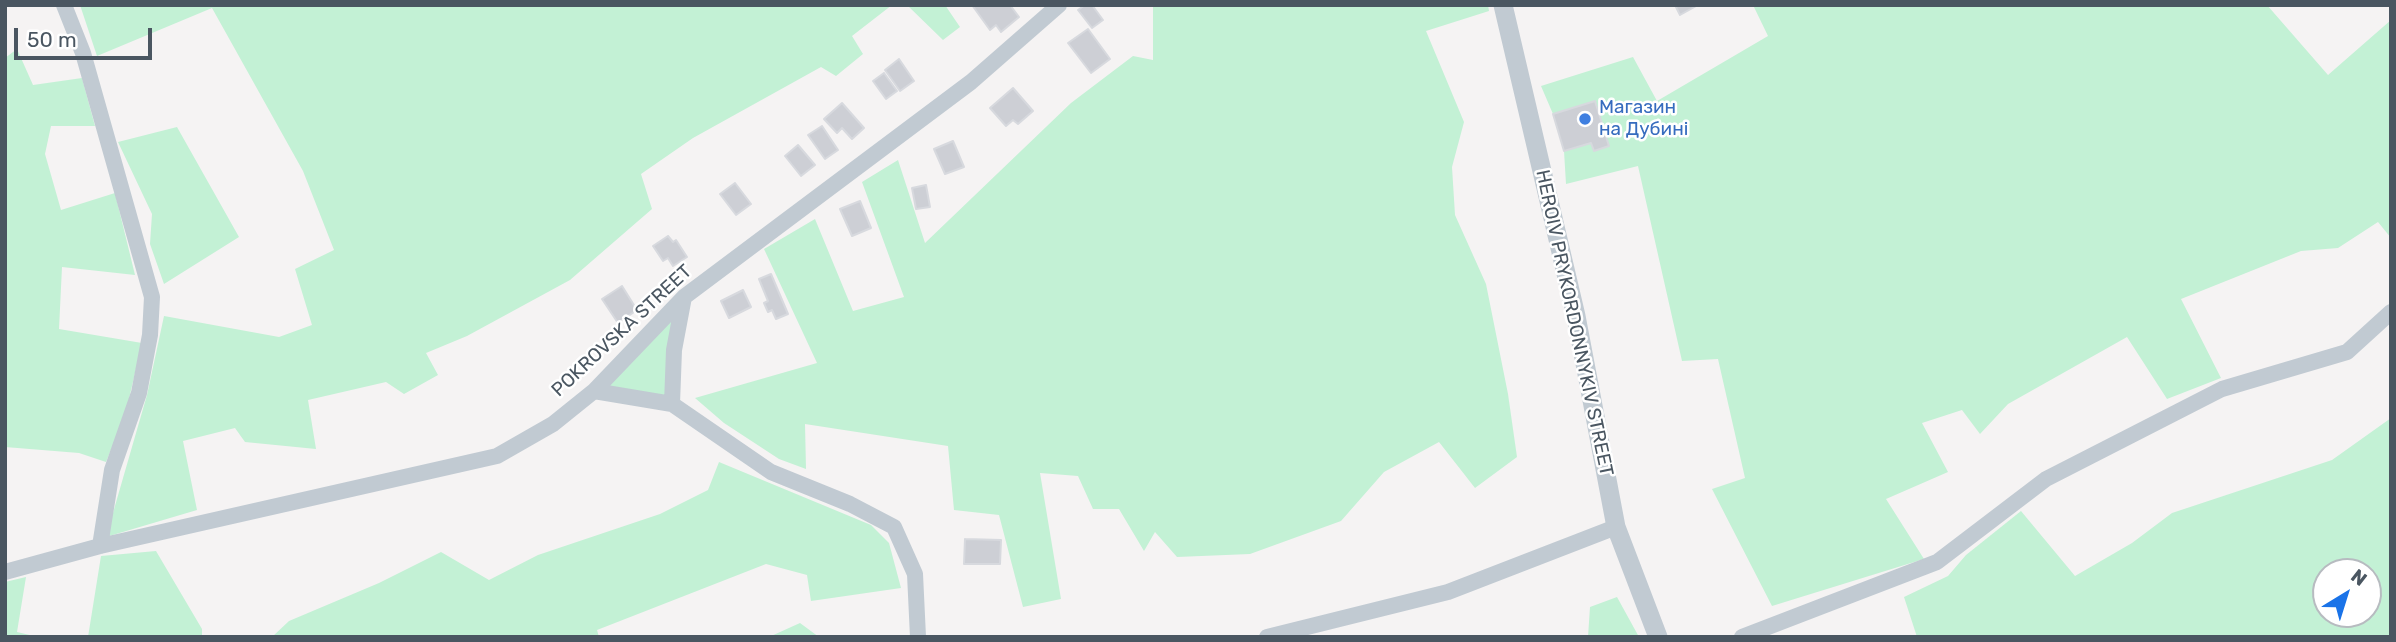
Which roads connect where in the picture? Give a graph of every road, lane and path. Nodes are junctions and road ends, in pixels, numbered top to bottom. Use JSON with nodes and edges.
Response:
{"nodes":[{"id":1,"x":64,"y":5,"type":"edge"},
{"id":2,"x":1059,"y":5,"type":"edge"},
{"id":3,"x":1503,"y":5,"type":"edge"},
{"id":4,"x":684,"y":297,"type":"junction"},
{"id":5,"x":2391,"y":312,"type":"edge"},
{"id":6,"x":594,"y":391,"type":"junction"},
{"id":7,"x":672,"y":404,"type":"junction"},
{"id":8,"x":1616,"y":527,"type":"junction"},
{"id":9,"x":100,"y":546,"type":"junction"},
{"id":10,"x":5,"y":572,"type":"edge"},
{"id":11,"x":918,"y":637,"type":"edge"},
{"id":12,"x":1267,"y":637,"type":"edge"},
{"id":13,"x":1658,"y":637,"type":"edge"},
{"id":14,"x":1742,"y":637,"type":"edge"}],
"edges":[{"from":1,"to":9,"type":"street"},
{"from":2,"to":4,"type":"street","name":"POKROVSKA STREET"},
{"from":3,"to":8,"type":"street","name":"HEROIV PRYKORDONNYKIV STREET"},
{"from":4,"to":6,"type":"street","name":"POKROVSKA STREET"},
{"from":4,"to":7,"type":"street"},
{"from":5,"to":14,"type":"street"},
{"from":6,"to":7,"type":"street"},
{"from":6,"to":9,"type":"street","name":"POKROVSKA STREET"},
{"from":7,"to":11,"type":"street"},
{"from":8,"to":12,"type":"street"},
{"from":8,"to":13,"type":"street","name":"HEROIV PRYKORDONNYKIV STREET"},
{"from":9,"to":10,"type":"street","name":"POKROVSKA STREET"}]}
